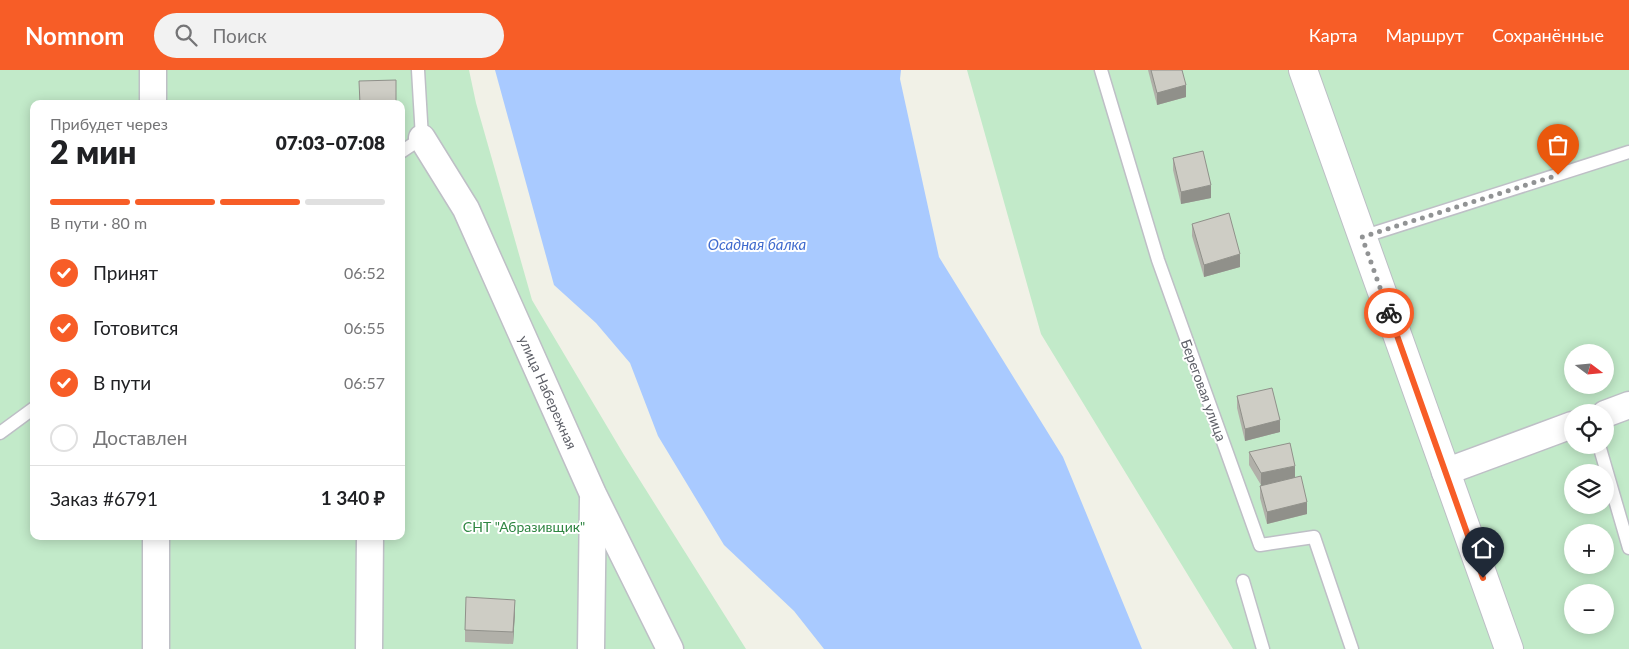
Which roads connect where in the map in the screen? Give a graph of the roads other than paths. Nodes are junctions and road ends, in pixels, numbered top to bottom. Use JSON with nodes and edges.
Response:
{"nodes":[{"id":1,"x":153,"y":70,"type":"edge"},
{"id":2,"x":418,"y":70,"type":"edge"},
{"id":3,"x":1101,"y":70,"type":"edge"},
{"id":4,"x":1303,"y":70,"type":"edge"},
{"id":5,"x":153,"y":100,"type":"edge"},
{"id":6,"x":412,"y":145,"type":"edge"},
{"id":7,"x":1629,"y":152,"type":"edge"},
{"id":8,"x":1362,"y":237,"type":"junction"},
{"id":9,"x":1629,"y":405,"type":"edge"},
{"id":10,"x":30,"y":411,"type":"edge"},
{"id":11,"x":1614,"y":411,"type":"edge"},
{"id":12,"x":1564,"y":428,"type":"edge"},
{"id":13,"x":0,"y":433,"type":"edge"},
{"id":14,"x":1601,"y":454,"type":"edge"},
{"id":15,"x":1445,"y":472,"type":"junction"},
{"id":16,"x":593,"y":494,"type":"junction"},
{"id":17,"x":156,"y":540,"type":"edge"},
{"id":18,"x":370,"y":540,"type":"edge"},
{"id":19,"x":1629,"y":548,"type":"edge"},
{"id":20,"x":1243,"y":581,"type":"dead end"},
{"id":21,"x":156,"y":649,"type":"edge"},
{"id":22,"x":370,"y":649,"type":"edge"},
{"id":23,"x":591,"y":649,"type":"edge"},
{"id":24,"x":670,"y":649,"type":"edge"},
{"id":25,"x":1264,"y":649,"type":"edge"},
{"id":26,"x":1352,"y":649,"type":"edge"},
{"id":27,"x":1509,"y":649,"type":"edge"}],
"edges":[{"from":1,"to":5,"type":"street"},
{"from":2,"to":6,"type":"lane"},
{"from":3,"to":26,"type":"lane","name":"Береговая улица"},
{"from":4,"to":8,"type":"street"},
{"from":6,"to":16,"type":"street","name":"улица Набережная"},
{"from":7,"to":8,"type":"lane"},
{"from":8,"to":15,"type":"street"},
{"from":9,"to":11,"type":"street"},
{"from":10,"to":13,"type":"lane"},
{"from":12,"to":15,"type":"street"},
{"from":14,"to":19,"type":"lane"},
{"from":15,"to":27,"type":"street"},
{"from":16,"to":23,"type":"street"},
{"from":16,"to":24,"type":"street","name":"улица Набережная"},
{"from":17,"to":21,"type":"street"},
{"from":18,"to":22,"type":"street"},
{"from":20,"to":25,"type":"lane"}]}
